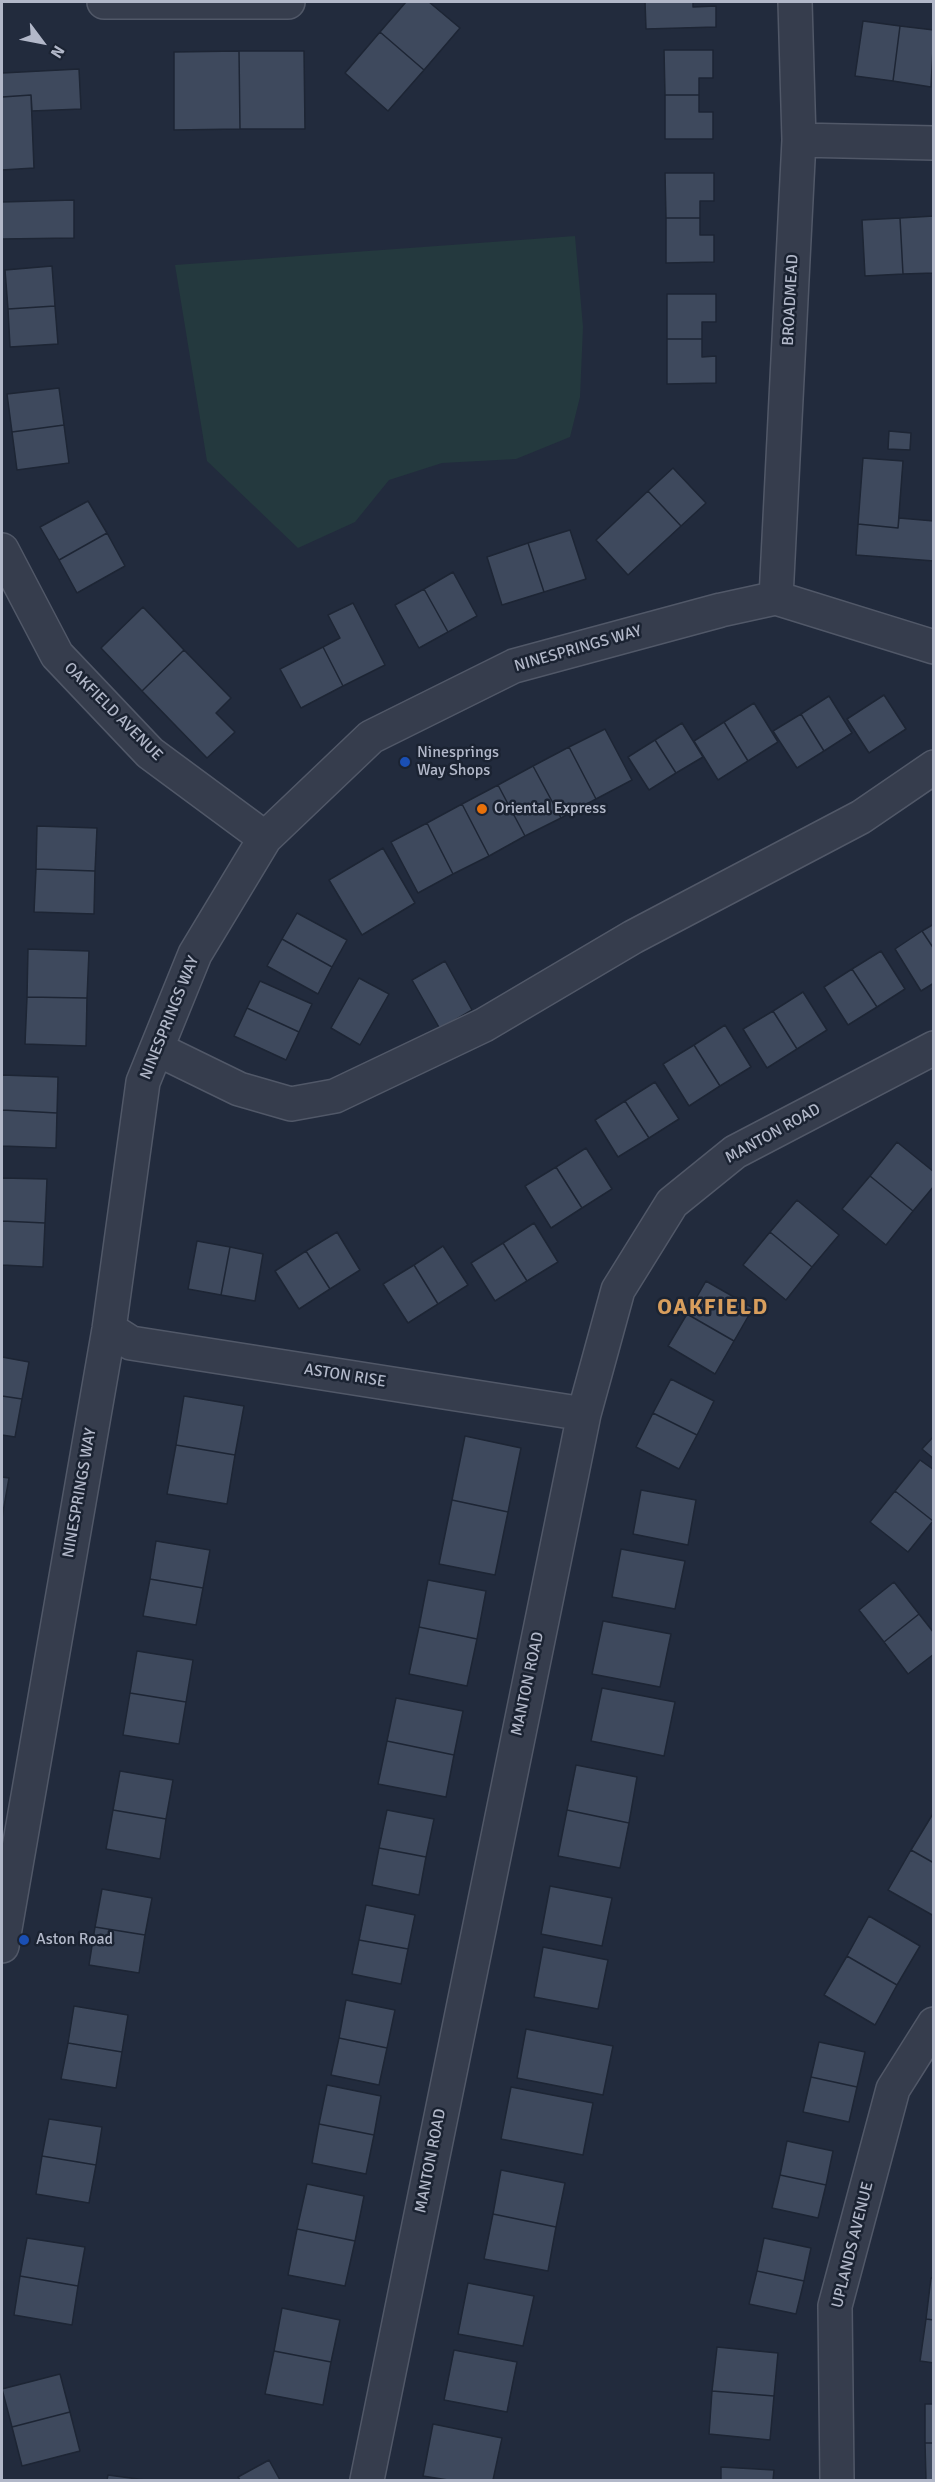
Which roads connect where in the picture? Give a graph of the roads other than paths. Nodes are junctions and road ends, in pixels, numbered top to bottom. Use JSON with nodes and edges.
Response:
{"nodes":[{"id":1,"x":104,"y":2,"type":"edge"},
{"id":2,"x":288,"y":2,"type":"edge"},
{"id":3,"x":795,"y":2,"type":"edge"},
{"id":4,"x":799,"y":140,"type":"junction"},
{"id":5,"x":933,"y":143,"type":"edge"},
{"id":6,"x":2,"y":550,"type":"edge"},
{"id":7,"x":777,"y":598,"type":"junction"},
{"id":8,"x":933,"y":647,"type":"edge"},
{"id":9,"x":933,"y":767,"type":"edge"},
{"id":10,"x":265,"y":838,"type":"junction"},
{"id":11,"x":157,"y":1048,"type":"junction"},
{"id":12,"x":933,"y":1048,"type":"edge"},
{"id":13,"x":109,"y":1329,"type":"junction"},
{"id":14,"x":584,"y":1414,"type":"junction"},
{"id":15,"x":2,"y":1946,"type":"edge"},
{"id":16,"x":933,"y":2024,"type":"edge"},
{"id":17,"x":367,"y":2481,"type":"edge"},
{"id":18,"x":837,"y":2481,"type":"edge"}],
"edges":[{"from":1,"to":2,"type":"street"},
{"from":3,"to":4,"type":"street","name":"BROADMEAD"},
{"from":4,"to":5,"type":"street"},
{"from":4,"to":7,"type":"street","name":"BROADMEAD"},
{"from":6,"to":10,"type":"street","name":"OAKFIELD AVENUE"},
{"from":7,"to":8,"type":"street","name":"NINESPRINGS WAY"},
{"from":7,"to":10,"type":"street","name":"NINESPRINGS WAY"},
{"from":9,"to":11,"type":"street"},
{"from":10,"to":11,"type":"street","name":"NINESPRINGS WAY"},
{"from":11,"to":13,"type":"street","name":"NINESPRINGS WAY"},
{"from":12,"to":14,"type":"street","name":"MANTON ROAD"},
{"from":13,"to":14,"type":"street","name":"ASTON RISE"},
{"from":13,"to":15,"type":"street","name":"NINESPRINGS WAY"},
{"from":14,"to":17,"type":"street","name":"MANTON ROAD"},
{"from":16,"to":18,"type":"street","name":"UPLANDS AVENUE"}]}
